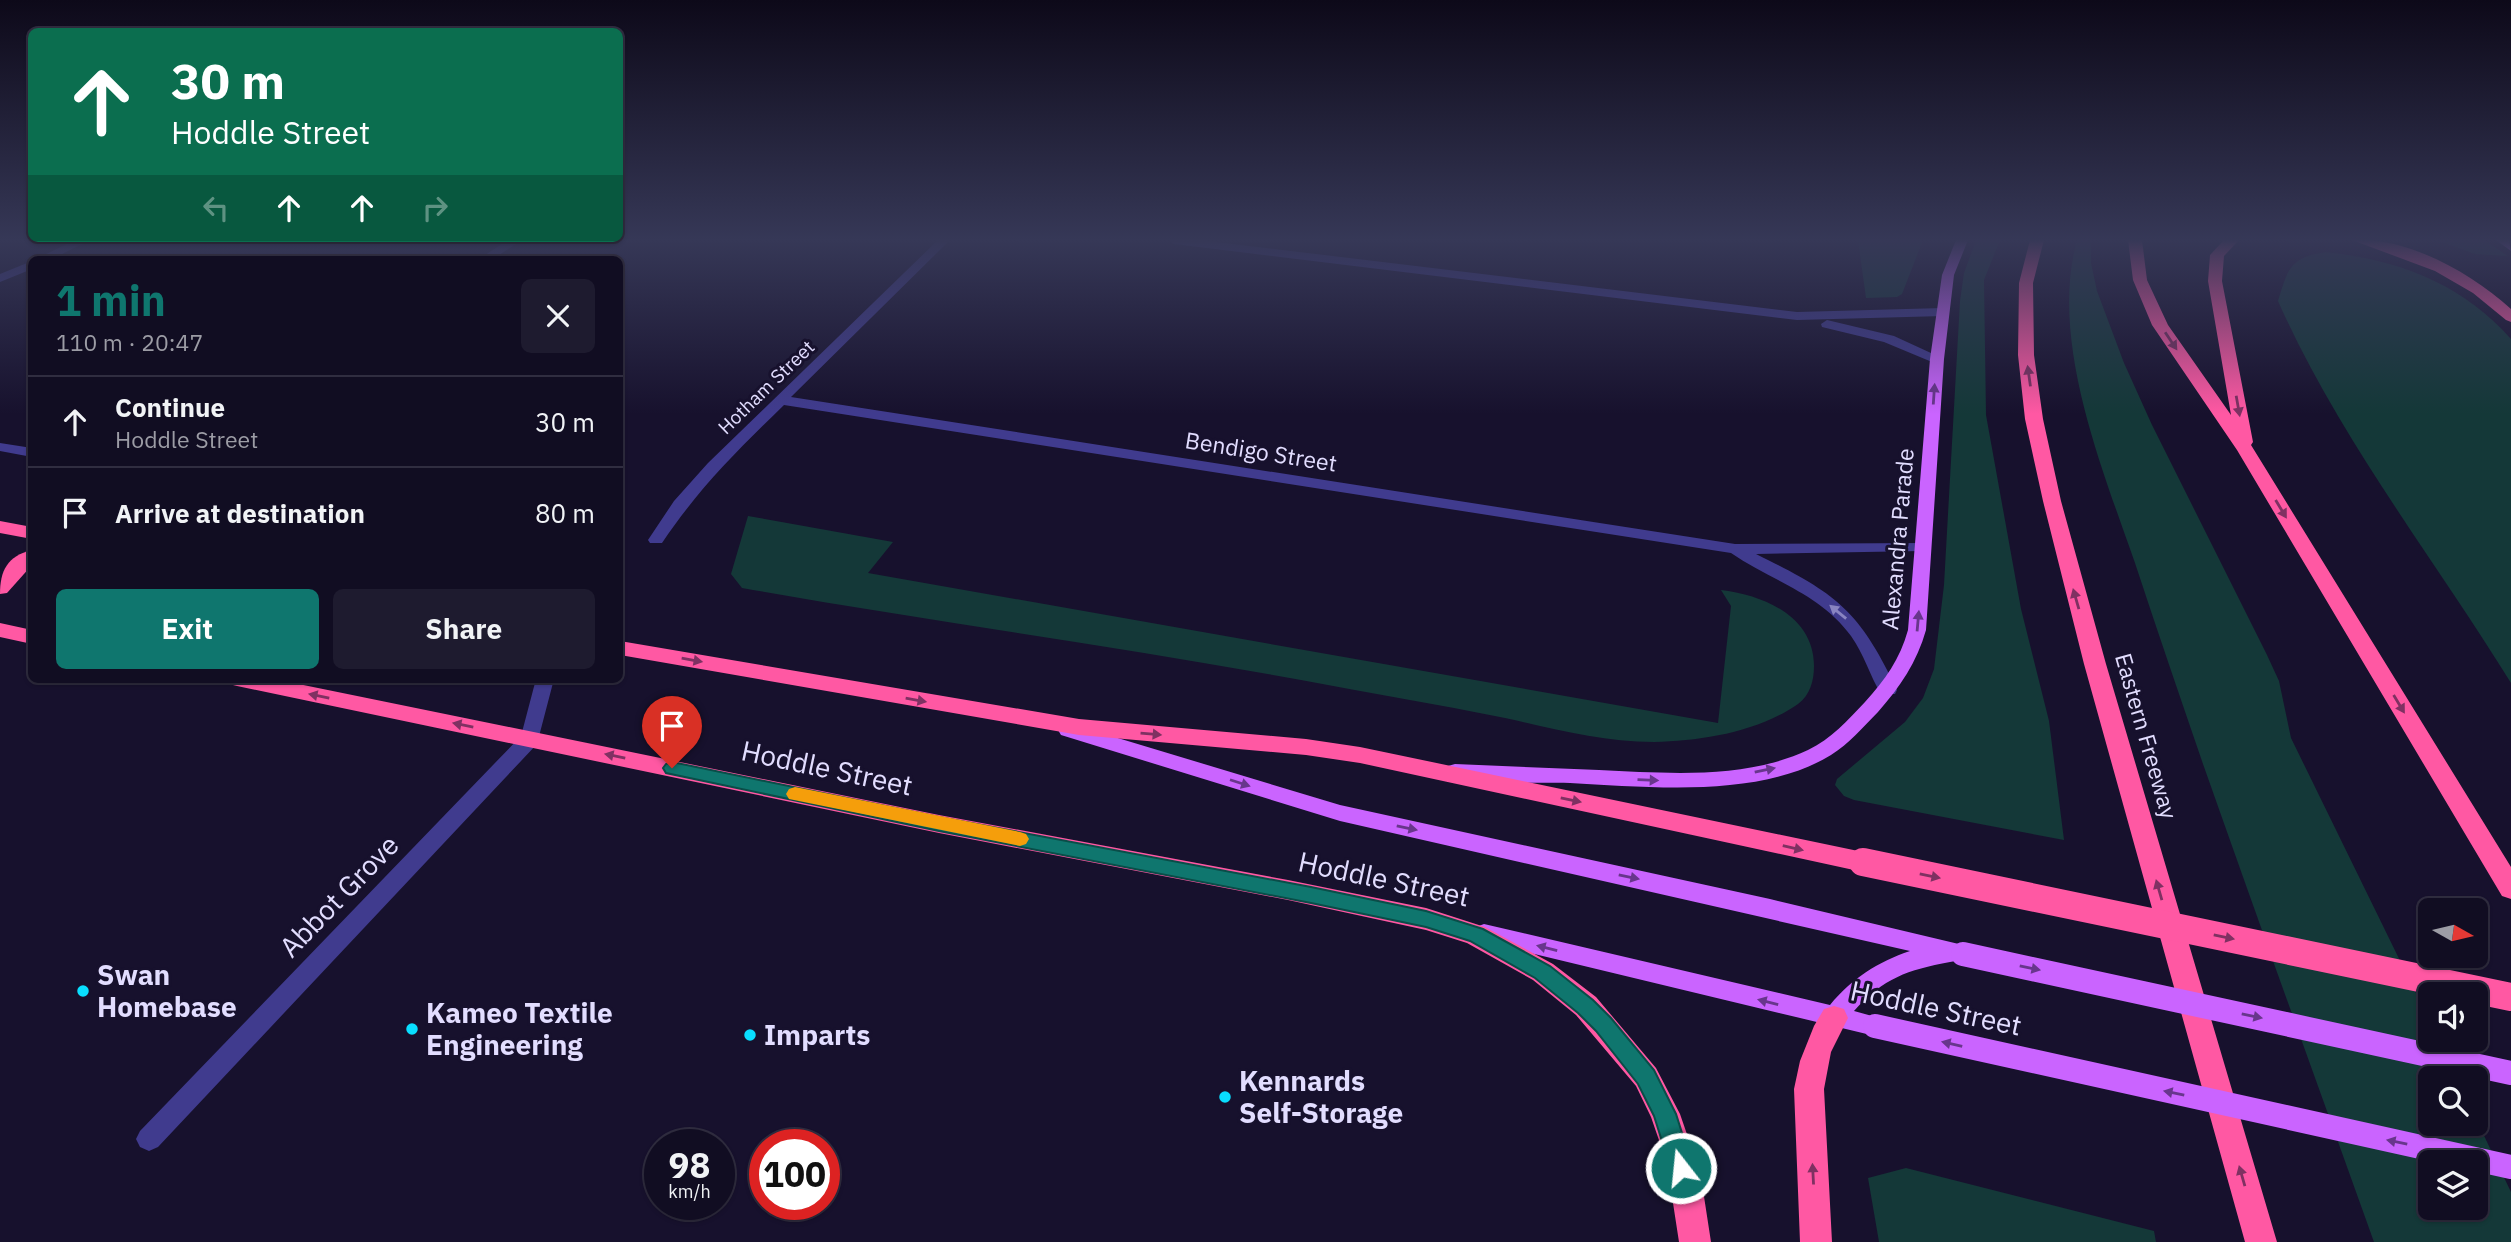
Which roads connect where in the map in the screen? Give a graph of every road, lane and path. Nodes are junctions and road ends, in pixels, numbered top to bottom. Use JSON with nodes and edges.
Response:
{"nodes":[{"id":1,"x":885,"y":298,"type":"edge"},
{"id":2,"x":1649,"y":298,"type":"edge"},
{"id":3,"x":1945,"y":298,"type":"edge"},
{"id":4,"x":2026,"y":298,"type":"edge"},
{"id":5,"x":2146,"y":298,"type":"edge"},
{"id":6,"x":2218,"y":298,"type":"edge"},
{"id":7,"x":2488,"y":298,"type":"edge"},
{"id":8,"x":1943,"y":312,"type":"junction"},
{"id":9,"x":1797,"y":316,"type":"junction"},
{"id":10,"x":2511,"y":317,"type":"edge"},
{"id":11,"x":1937,"y":359,"type":"junction"},
{"id":12,"x":780,"y":400,"type":"junction"},
{"id":13,"x":0,"y":447,"type":"edge"},
{"id":14,"x":2246,"y":450,"type":"junction"},
{"id":15,"x":28,"y":452,"type":"edge"},
{"id":16,"x":0,"y":527,"type":"edge"},
{"id":17,"x":28,"y":532,"type":"edge"},
{"id":18,"x":656,"y":540,"type":"dead end"},
{"id":19,"x":1922,"y":546,"type":"junction"},
{"id":20,"x":1735,"y":549,"type":"junction"},
{"id":21,"x":28,"y":558,"type":"edge"},
{"id":22,"x":0,"y":588,"type":"edge"},
{"id":23,"x":0,"y":630,"type":"edge"},
{"id":24,"x":28,"y":635,"type":"edge"},
{"id":25,"x":623,"y":649,"type":"edge"},
{"id":26,"x":257,"y":683,"type":"edge"},
{"id":27,"x":544,"y":683,"type":"edge"},
{"id":28,"x":1888,"y":690,"type":"junction"},
{"id":29,"x":1034,"y":720,"type":"junction"},
{"id":30,"x":530,"y":739,"type":"junction"},
{"id":31,"x":1433,"y":769,"type":"junction"},
{"id":32,"x":2511,"y":889,"type":"edge"},
{"id":33,"x":1426,"y":919,"type":"junction"},
{"id":34,"x":1963,"y":954,"type":"junction"},
{"id":35,"x":2511,"y":997,"type":"edge"},
{"id":36,"x":1834,"y":1018,"type":"junction"},
{"id":37,"x":2511,"y":1073,"type":"edge"},
{"id":38,"x":149,"y":1139,"type":"dead end"},
{"id":39,"x":2511,"y":1167,"type":"edge"},
{"id":40,"x":1695,"y":1242,"type":"edge"},
{"id":41,"x":1816,"y":1242,"type":"edge"},
{"id":42,"x":2261,"y":1242,"type":"edge"}],
"edges":[{"from":1,"to":12,"type":"street","name":"Hotham Street"},
{"from":2,"to":9,"type":"street"},
{"from":3,"to":8,"type":"main road","name":"Alexandra Parade"},
{"from":42,"to":4,"type":"highway","name":"Eastern Freeway","one_way":true},
{"from":5,"to":14,"type":"highway","one_way":true},
{"from":6,"to":14,"type":"highway","one_way":true},
{"from":7,"to":10,"type":"highway"},
{"from":8,"to":9,"type":"street"},
{"from":8,"to":11,"type":"main road","name":"Alexandra Parade"},
{"from":9,"to":11,"type":"street"},
{"from":19,"to":11,"type":"main road","name":"Alexandra Parade","one_way":true},
{"from":12,"to":18,"type":"street","name":"Hotham Street"},
{"from":12,"to":20,"type":"street","name":"Bendigo Street"},
{"from":13,"to":15,"type":"street"},
{"from":14,"to":32,"type":"highway","one_way":true},
{"from":16,"to":17,"type":"highway"},
{"from":19,"to":20,"type":"street","name":"Bendigo Street"},
{"from":28,"to":19,"type":"main road","name":"Alexandra Parade","one_way":true},
{"from":28,"to":20,"type":"street","name":"Bendigo Street","one_way":true},
{"from":21,"to":22,"type":"highway"},
{"from":23,"to":24,"type":"highway"},
{"from":25,"to":29,"type":"highway","one_way":true},
{"from":30,"to":26,"type":"highway","name":"Hoddle Street","one_way":true},
{"from":27,"to":30,"type":"street","name":"Abbot Grove"},
{"from":31,"to":28,"type":"main road","name":"Alexandra Parade","one_way":true},
{"from":29,"to":31,"type":"highway","one_way":true},
{"from":29,"to":34,"type":"main road","one_way":true},
{"from":33,"to":30,"type":"highway","name":"Hoddle Street","one_way":true},
{"from":30,"to":38,"type":"street","name":"Abbot Grove"},
{"from":31,"to":35,"type":"highway","one_way":true,"bridge":true},
{"from":36,"to":33,"type":"main road","name":"Hoddle Street","one_way":true},
{"from":33,"to":40,"type":"highway"},
{"from":34,"to":36,"type":"main road"},
{"from":34,"to":37,"type":"main road","one_way":true,"bridge":true},
{"from":39,"to":36,"type":"main road","name":"Hoddle Street","one_way":true,"bridge":true},
{"from":41,"to":36,"type":"highway","one_way":true}]}
